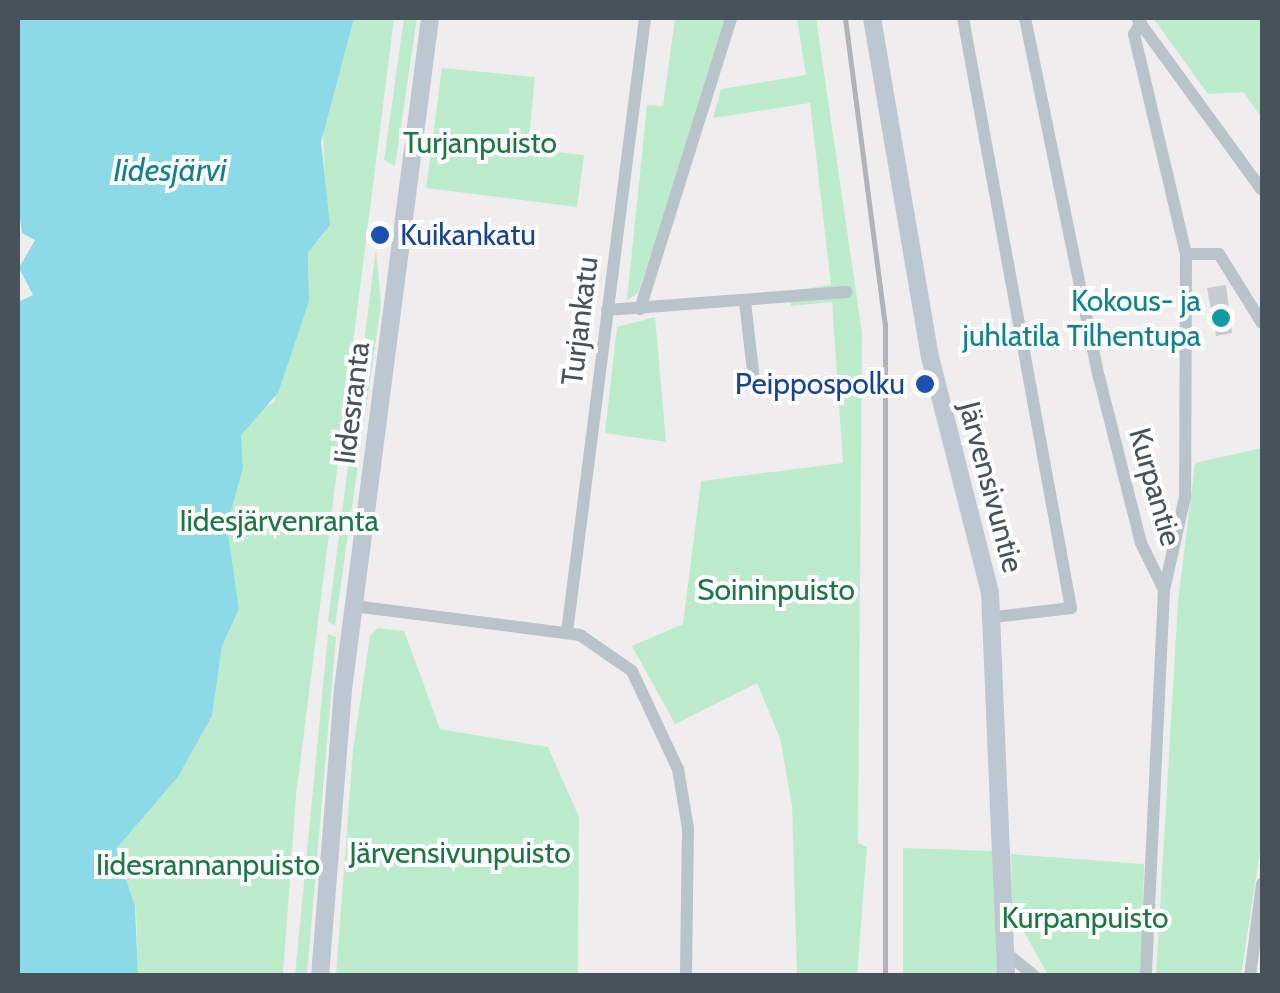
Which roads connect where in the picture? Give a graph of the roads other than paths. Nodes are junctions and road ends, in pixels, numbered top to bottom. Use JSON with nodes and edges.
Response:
{"nodes":[{"id":1,"x":430,"y":18,"type":"edge"},
{"id":2,"x":645,"y":18,"type":"edge"},
{"id":3,"x":731,"y":18,"type":"edge"},
{"id":4,"x":872,"y":18,"type":"edge"},
{"id":5,"x":964,"y":18,"type":"edge"},
{"id":6,"x":1025,"y":18,"type":"edge"},
{"id":7,"x":1139,"y":20,"type":"edge"},
{"id":8,"x":1262,"y":190,"type":"edge"},
{"id":9,"x":1186,"y":254,"type":"junction"},
{"id":10,"x":846,"y":292,"type":"dead end"},
{"id":11,"x":745,"y":302,"type":"junction"},
{"id":12,"x":607,"y":310,"type":"junction"},
{"id":13,"x":640,"y":310,"type":"junction"},
{"id":14,"x":1262,"y":323,"type":"edge"},
{"id":15,"x":754,"y":388,"type":"dead end"},
{"id":16,"x":1164,"y":590,"type":"junction"},
{"id":17,"x":354,"y":606,"type":"junction"},
{"id":18,"x":994,"y":617,"type":"junction"},
{"id":19,"x":566,"y":632,"type":"junction"},
{"id":20,"x":1262,"y":888,"type":"edge"},
{"id":21,"x":1005,"y":952,"type":"junction"},
{"id":22,"x":320,"y":976,"type":"edge"},
{"id":23,"x":686,"y":976,"type":"edge"},
{"id":24,"x":1006,"y":976,"type":"edge"},
{"id":25,"x":1035,"y":976,"type":"edge"},
{"id":26,"x":1146,"y":976,"type":"edge"},
{"id":27,"x":1250,"y":976,"type":"edge"}],
"edges":[{"from":1,"to":17,"type":"street","name":"Iidesranta"},
{"from":2,"to":12,"type":"street","name":"Turjankatu"},
{"from":3,"to":13,"type":"street","name":"Turjankatu"},
{"from":4,"to":18,"type":"street","name":"Järvensivuntie"},
{"from":5,"to":18,"type":"street"},
{"from":6,"to":16,"type":"street","name":"Kurpantie"},
{"from":7,"to":8,"type":"street"},
{"from":7,"to":9,"type":"street"},
{"from":9,"to":14,"type":"street"},
{"from":9,"to":16,"type":"street"},
{"from":10,"to":11,"type":"street"},
{"from":11,"to":13,"type":"street"},
{"from":11,"to":15,"type":"street"},
{"from":12,"to":13,"type":"street"},
{"from":12,"to":19,"type":"street","name":"Turjankatu"},
{"from":16,"to":26,"type":"street","name":"Kurpantie"},
{"from":17,"to":19,"type":"street"},
{"from":17,"to":22,"type":"street","name":"Iidesranta"},
{"from":18,"to":21,"type":"street","name":"Järvensivuntie"},
{"from":19,"to":23,"type":"street"},
{"from":20,"to":27,"type":"street"},
{"from":21,"to":24,"type":"street","name":"Järvensivuntie"},
{"from":21,"to":25,"type":"street"}]}
